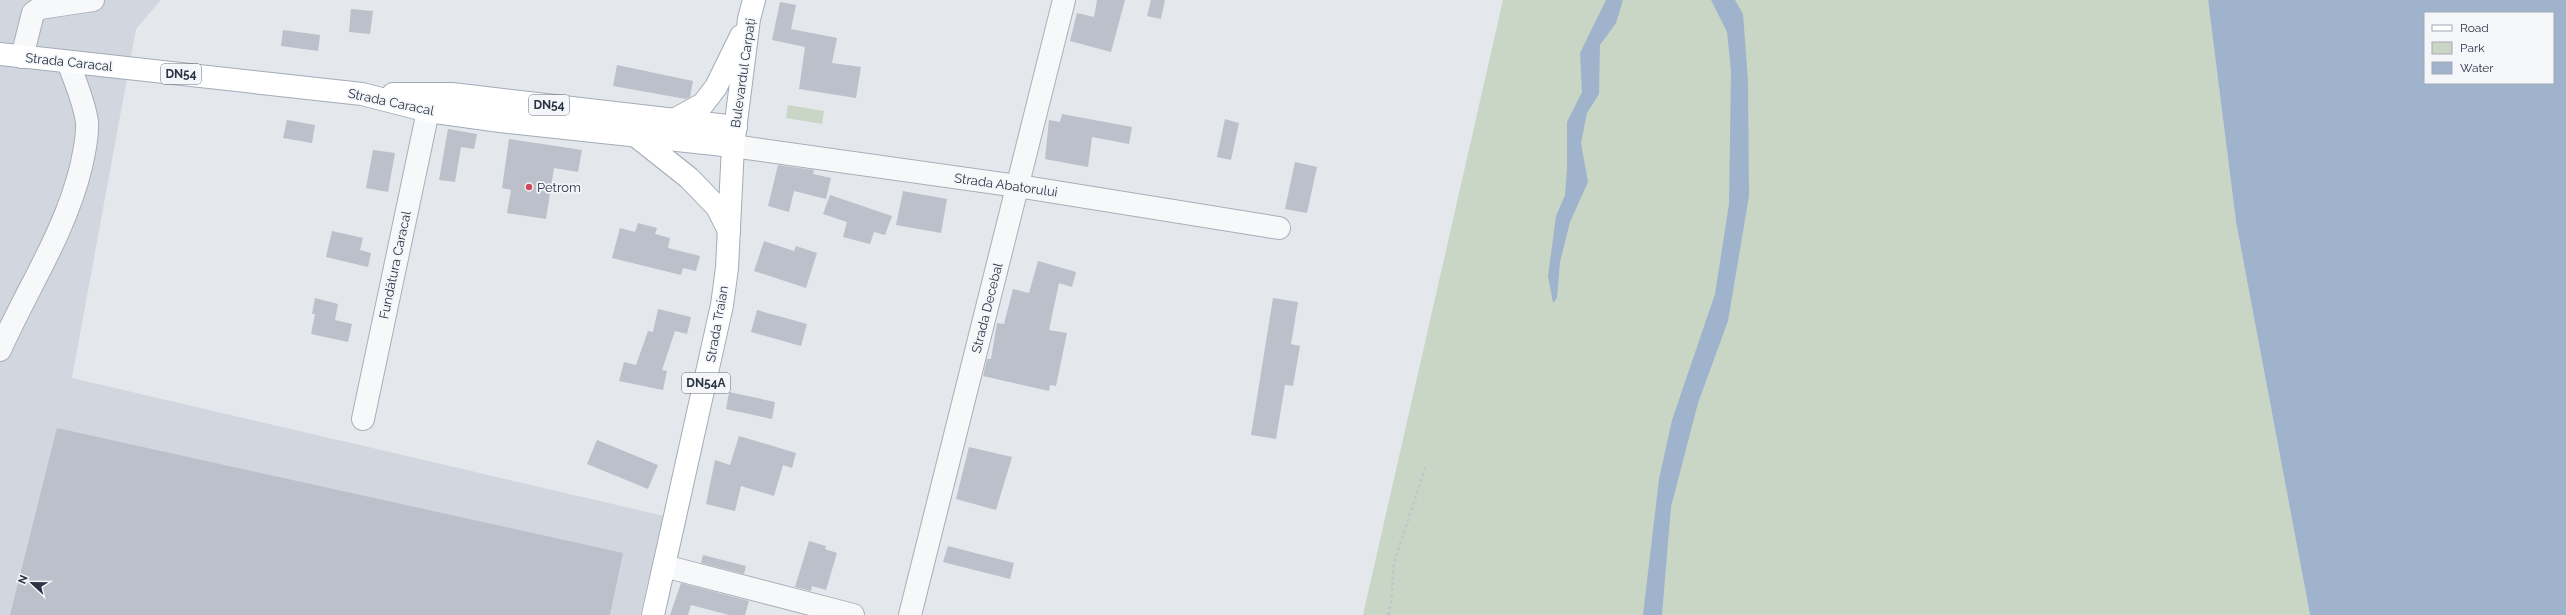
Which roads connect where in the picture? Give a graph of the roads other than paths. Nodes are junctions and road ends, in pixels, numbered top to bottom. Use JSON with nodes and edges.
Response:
{"nodes":[{"id":1,"x":93,"y":0,"type":"edge"},
{"id":2,"x":1064,"y":0,"type":"edge"},
{"id":3,"x":751,"y":10,"type":"edge"},
{"id":4,"x":0,"y":54,"type":"edge"},
{"id":5,"x":22,"y":57,"type":"junction"},
{"id":6,"x":68,"y":62,"type":"junction"},
{"id":7,"x":362,"y":94,"type":"junction"},
{"id":8,"x":523,"y":102,"type":"junction"},
{"id":9,"x":428,"y":111,"type":"junction"},
{"id":10,"x":674,"y":120,"type":"junction"},
{"id":11,"x":500,"y":121,"type":"junction"},
{"id":12,"x":638,"y":126,"type":"junction"},
{"id":13,"x":734,"y":136,"type":"junction"},
{"id":14,"x":1018,"y":186,"type":"junction"},
{"id":15,"x":1279,"y":228,"type":"dead end"},
{"id":16,"x":729,"y":232,"type":"junction"},
{"id":17,"x":0,"y":350,"type":"edge"},
{"id":18,"x":363,"y":419,"type":"dead end"},
{"id":19,"x":664,"y":566,"type":"junction"},
{"id":20,"x":653,"y":615,"type":"edge"},
{"id":21,"x":853,"y":615,"type":"edge"},
{"id":22,"x":910,"y":615,"type":"edge"}],
"edges":[{"from":1,"to":5,"type":"street"},
{"from":2,"to":14,"type":"street","name":"Strada Decebal"},
{"from":3,"to":10,"type":"main road"},
{"from":3,"to":13,"type":"main road","name":"Bulevardul Carpați"},
{"from":4,"to":5,"type":"main road","name":"Strada Caracal","number":"DN54"},
{"from":5,"to":6,"type":"main road","name":"Strada Caracal","number":"DN54"},
{"from":6,"to":7,"type":"main road","name":"Strada Caracal","number":"DN54"},
{"from":6,"to":17,"type":"street"},
{"from":7,"to":8,"type":"main road","number":"DN54"},
{"from":7,"to":9,"type":"main road","name":"Strada Caracal","number":"DN54"},
{"from":8,"to":11,"type":"street"},
{"from":8,"to":12,"type":"main road","number":"DN54"},
{"from":9,"to":11,"type":"main road","name":"Strada Caracal","number":"DN54"},
{"from":9,"to":18,"type":"street","name":"Fundătura Caracal"},
{"from":10,"to":12,"type":"main road","number":"DN54"},
{"from":10,"to":13,"type":"main road","number":"DN54"},
{"from":11,"to":12,"type":"main road","name":"Strada Caracal","number":"DN54"},
{"from":12,"to":13,"type":"main road","name":"Strada Caracal","number":"DN54"},
{"from":12,"to":16,"type":"main road"},
{"from":13,"to":14,"type":"street","name":"Strada Abatorului"},
{"from":13,"to":16,"type":"main road","name":"Strada Traian","number":"DN54A"},
{"from":14,"to":15,"type":"street","name":"Strada Abatorului"},
{"from":14,"to":22,"type":"street","name":"Strada Decebal"},
{"from":16,"to":19,"type":"main road","name":"Strada Traian","number":"DN54A"},
{"from":19,"to":20,"type":"main road","name":"Strada Traian","number":"DN54A"},
{"from":19,"to":21,"type":"street"}]}
